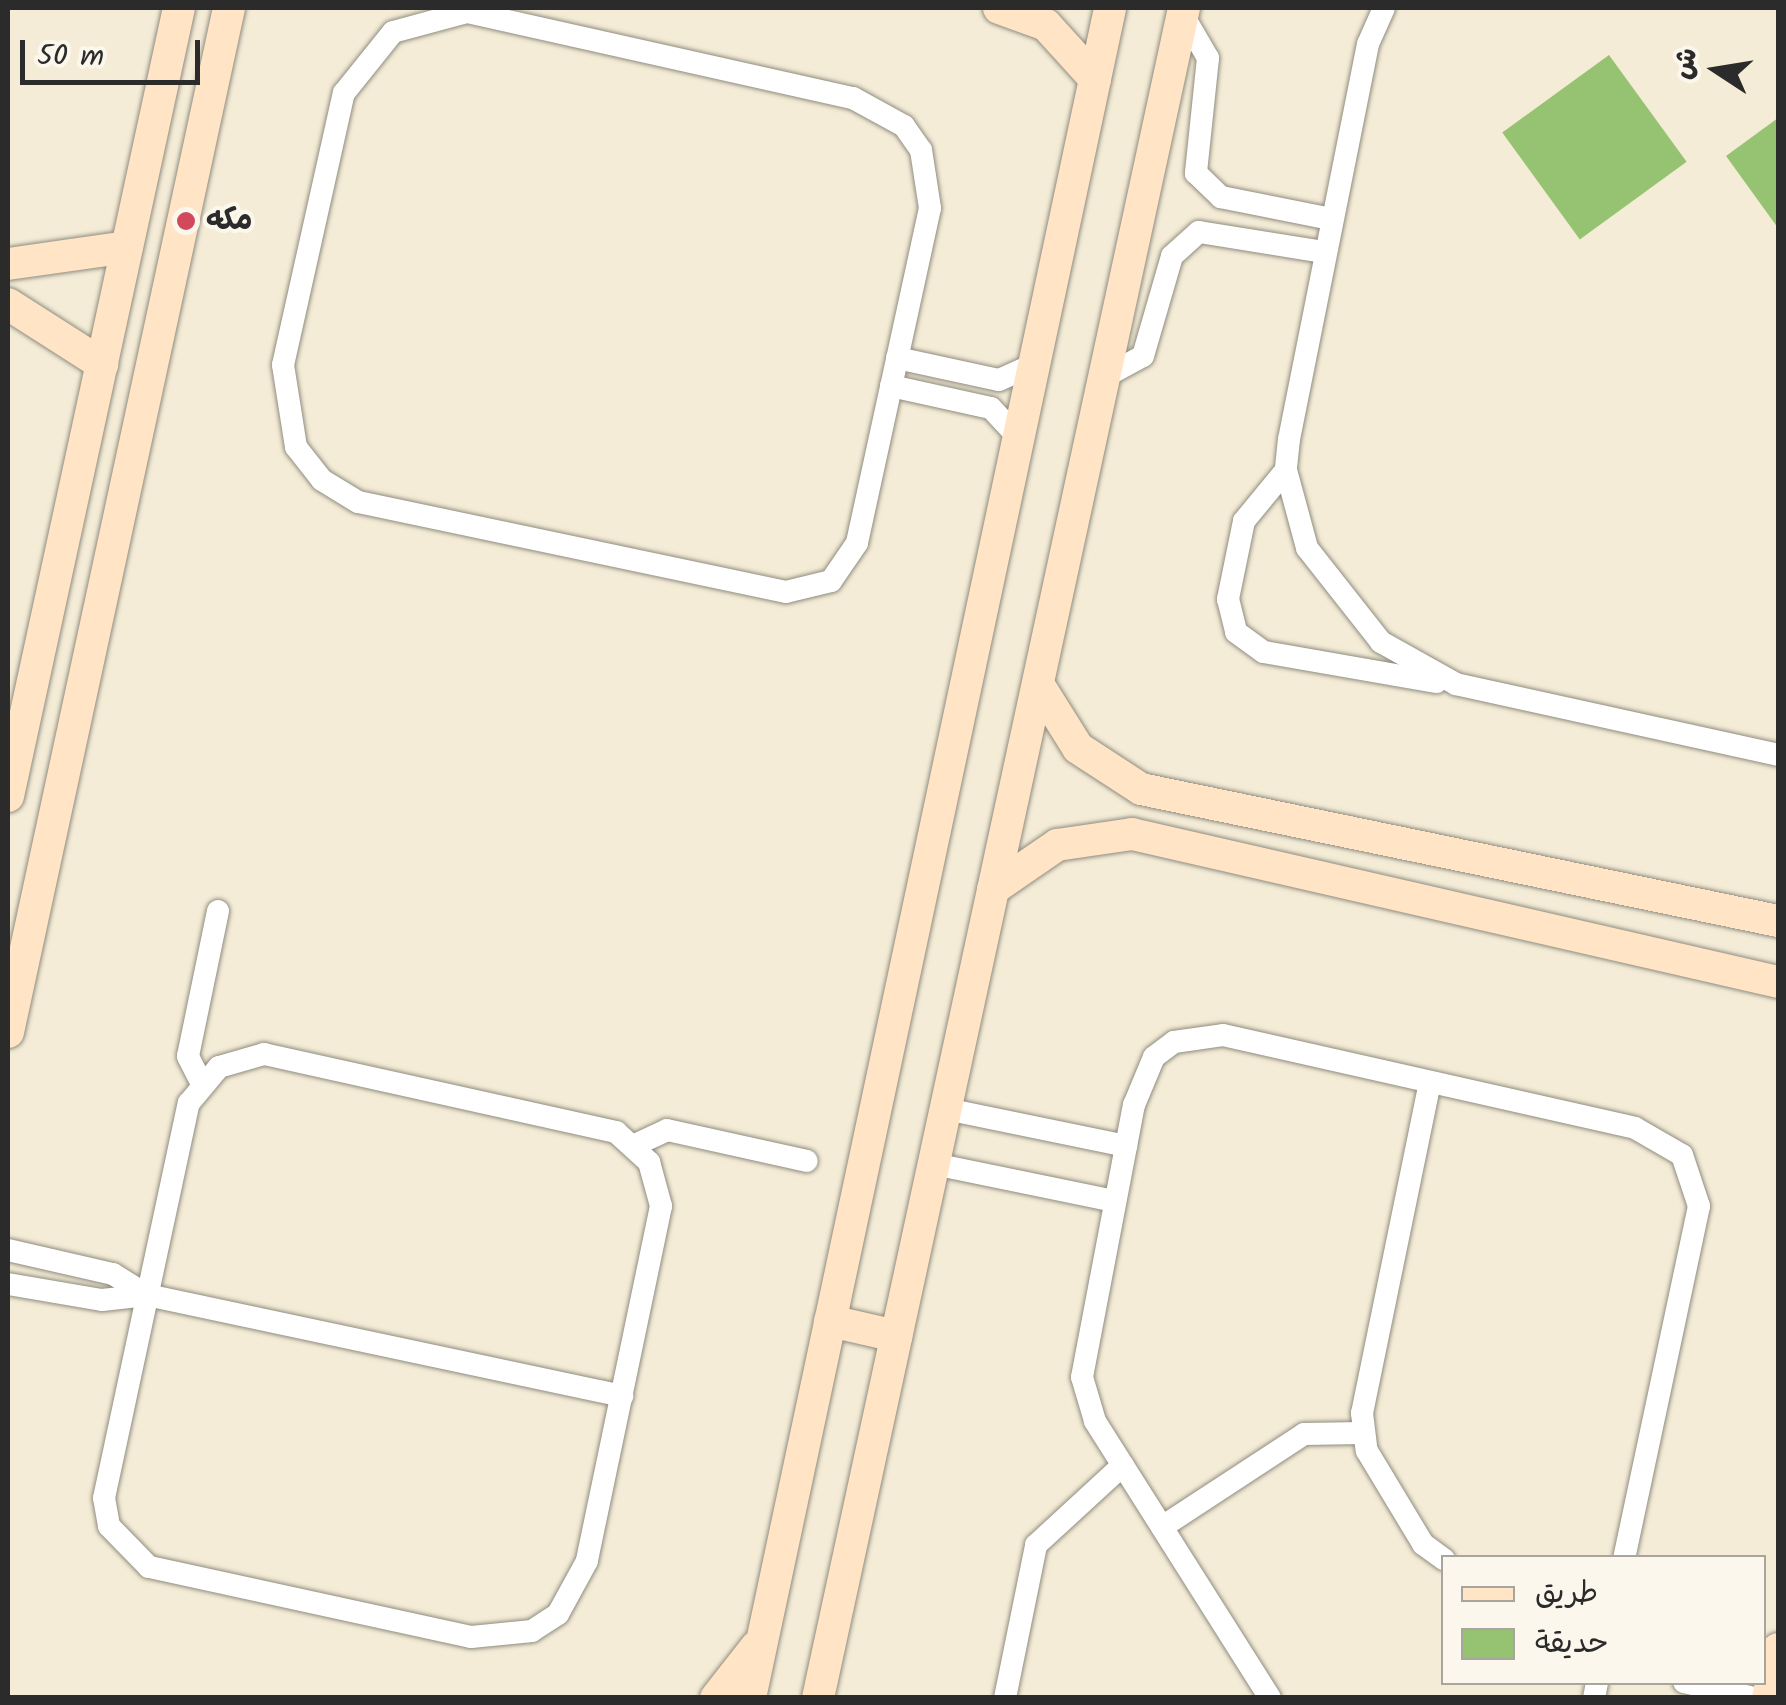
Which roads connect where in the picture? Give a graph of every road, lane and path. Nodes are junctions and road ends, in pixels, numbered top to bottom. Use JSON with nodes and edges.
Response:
{"nodes":[{"id":1,"x":179,"y":8,"type":"edge"},
{"id":2,"x":229,"y":8,"type":"edge"},
{"id":3,"x":999,"y":8,"type":"edge"},
{"id":4,"x":1110,"y":8,"type":"edge"},
{"id":5,"x":1384,"y":8,"type":"edge"},
{"id":6,"x":1183,"y":11,"type":"edge"},
{"id":7,"x":1094,"y":79,"type":"junction"},
{"id":8,"x":1331,"y":218,"type":"junction"},
{"id":9,"x":127,"y":247,"type":"junction"},
{"id":10,"x":1324,"y":252,"type":"junction"},
{"id":11,"x":8,"y":264,"type":"edge"},
{"id":12,"x":8,"y":304,"type":"edge"},
{"id":13,"x":897,"y":358,"type":"junction"},
{"id":14,"x":102,"y":364,"type":"junction"},
{"id":15,"x":1035,"y":364,"type":"junction"},
{"id":16,"x":1104,"y":377,"type":"junction"},
{"id":17,"x":891,"y":386,"type":"junction"},
{"id":18,"x":1018,"y":438,"type":"junction"},
{"id":19,"x":1286,"y":470,"type":"junction"},
{"id":20,"x":1038,"y":684,"type":"junction"},
{"id":21,"x":1456,"y":684,"type":"junction"},
{"id":22,"x":17,"y":754,"type":"junction"},
{"id":23,"x":1778,"y":755,"type":"edge"},
{"id":24,"x":66,"y":764,"type":"junction"},
{"id":25,"x":8,"y":796,"type":"edge"},
{"id":26,"x":994,"y":888,"type":"junction"},
{"id":27,"x":218,"y":912,"type":"dead end"},
{"id":28,"x":1778,"y":921,"type":"edge"},
{"id":29,"x":1778,"y":982,"type":"edge"},
{"id":30,"x":8,"y":1032,"type":"edge"},
{"id":31,"x":202,"y":1082,"type":"junction"},
{"id":32,"x":1430,"y":1082,"type":"junction"},
{"id":33,"x":946,"y":1108,"type":"junction"},
{"id":34,"x":635,"y":1145,"type":"junction"},
{"id":35,"x":1126,"y":1146,"type":"junction"},
{"id":36,"x":807,"y":1161,"type":"dead end"},
{"id":37,"x":934,"y":1164,"type":"junction"},
{"id":38,"x":1114,"y":1201,"type":"junction"},
{"id":39,"x":8,"y":1250,"type":"edge"},
{"id":40,"x":8,"y":1284,"type":"edge"},
{"id":41,"x":147,"y":1295,"type":"junction"},
{"id":42,"x":830,"y":1321,"type":"junction"},
{"id":43,"x":896,"y":1336,"type":"junction"},
{"id":44,"x":622,"y":1396,"type":"junction"},
{"id":45,"x":1362,"y":1432,"type":"junction"},
{"id":46,"x":1123,"y":1465,"type":"junction"},
{"id":47,"x":1162,"y":1527,"type":"junction"},
{"id":48,"x":1625,"y":1555,"type":"edge"},
{"id":49,"x":1441,"y":1557,"type":"edge"},
{"id":50,"x":765,"y":1636,"type":"junction"},
{"id":51,"x":1778,"y":1649,"type":"edge"},
{"id":52,"x":1697,"y":1685,"type":"edge"},
{"id":53,"x":716,"y":1698,"type":"edge"},
{"id":54,"x":750,"y":1698,"type":"edge"},
{"id":55,"x":818,"y":1698,"type":"edge"},
{"id":56,"x":1004,"y":1698,"type":"edge"},
{"id":57,"x":1270,"y":1698,"type":"edge"},
{"id":58,"x":1754,"y":1698,"type":"edge"},
{"id":59,"x":1768,"y":1698,"type":"edge"}],
"edges":[{"from":1,"to":9,"type":"street"},
{"from":2,"to":24,"type":"street"},
{"from":3,"to":7,"type":"street"},
{"from":4,"to":7,"type":"street"},
{"from":5,"to":8,"type":"street"},
{"from":6,"to":8,"type":"street"},
{"from":6,"to":16,"type":"street"},
{"from":7,"to":15,"type":"street"},
{"from":8,"to":10,"type":"street"},
{"from":9,"to":11,"type":"street"},
{"from":9,"to":14,"type":"street"},
{"from":10,"to":16,"type":"street"},
{"from":10,"to":19,"type":"street"},
{"from":12,"to":14,"type":"street"},
{"from":13,"to":15,"type":"street"},
{"from":13,"to":17,"type":"street"},
{"from":13,"to":17,"type":"street"},
{"from":14,"to":22,"type":"street"},
{"from":15,"to":18,"type":"street"},
{"from":16,"to":20,"type":"street"},
{"from":17,"to":18,"type":"street"},
{"from":18,"to":42,"type":"street"},
{"from":19,"to":21,"type":"street"},
{"from":19,"to":21,"type":"street"},
{"from":20,"to":26,"type":"street"},
{"from":20,"to":28,"type":"street"},
{"from":21,"to":23,"type":"street"},
{"from":22,"to":24,"type":"street"},
{"from":22,"to":25,"type":"street"},
{"from":24,"to":30,"type":"street"},
{"from":26,"to":29,"type":"street"},
{"from":26,"to":33,"type":"street"},
{"from":27,"to":31,"type":"street"},
{"from":31,"to":34,"type":"street"},
{"from":31,"to":41,"type":"street"},
{"from":32,"to":35,"type":"street"},
{"from":32,"to":45,"type":"street"},
{"from":32,"to":48,"type":"street"},
{"from":33,"to":35,"type":"street"},
{"from":33,"to":37,"type":"street"},
{"from":34,"to":36,"type":"street"},
{"from":34,"to":44,"type":"street"},
{"from":35,"to":38,"type":"street"},
{"from":37,"to":38,"type":"street"},
{"from":37,"to":43,"type":"street"},
{"from":38,"to":46,"type":"street"},
{"from":39,"to":41,"type":"street"},
{"from":40,"to":41,"type":"street"},
{"from":41,"to":44,"type":"street"},
{"from":41,"to":44,"type":"street"},
{"from":42,"to":43,"type":"street"},
{"from":42,"to":50,"type":"street"},
{"from":43,"to":55,"type":"street"},
{"from":45,"to":47,"type":"street"},
{"from":45,"to":49,"type":"street"},
{"from":46,"to":47,"type":"street"},
{"from":46,"to":56,"type":"street"},
{"from":47,"to":57,"type":"street"},
{"from":50,"to":53,"type":"street"},
{"from":50,"to":54,"type":"street"},
{"from":51,"to":59,"type":"street"},
{"from":52,"to":58,"type":"street"}]}
